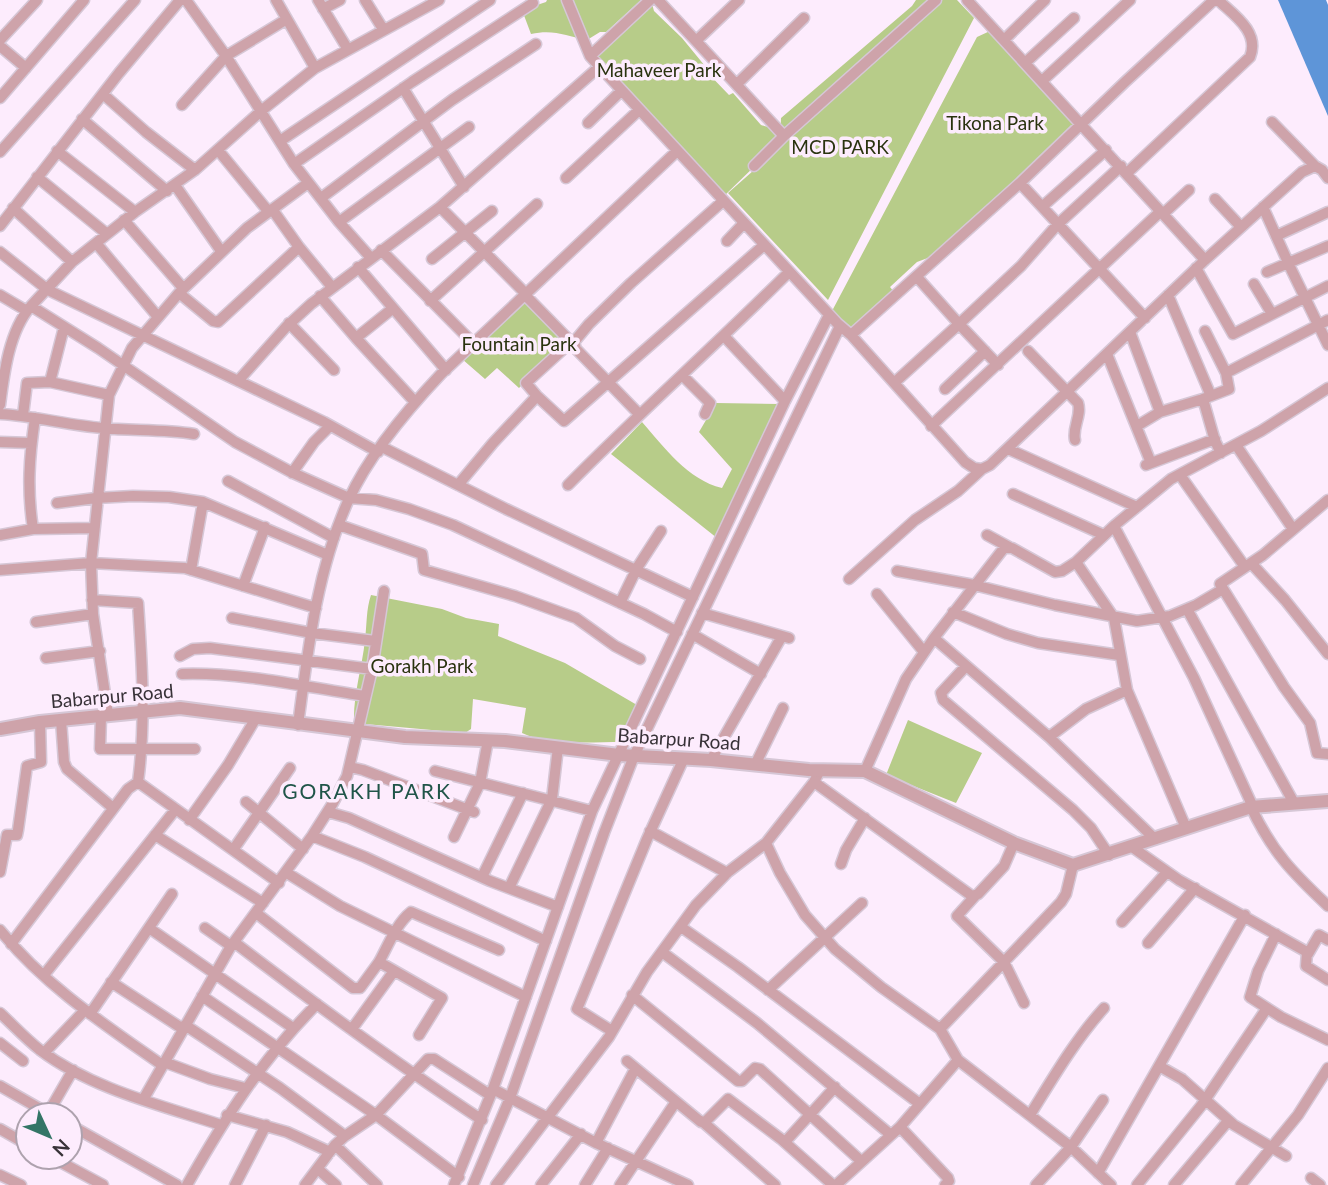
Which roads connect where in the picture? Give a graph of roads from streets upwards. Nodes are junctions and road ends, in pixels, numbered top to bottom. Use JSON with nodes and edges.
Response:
{"nodes":[{"id":1,"x":37,"y":0,"type":"edge"},
{"id":2,"x":85,"y":0,"type":"edge"},
{"id":3,"x":135,"y":0,"type":"edge"},
{"id":4,"x":276,"y":0,"type":"edge"},
{"id":5,"x":340,"y":0,"type":"edge"},
{"id":6,"x":365,"y":0,"type":"edge"},
{"id":7,"x":439,"y":0,"type":"edge"},
{"id":8,"x":490,"y":0,"type":"edge"},
{"id":9,"x":567,"y":0,"type":"edge"},
{"id":10,"x":650,"y":0,"type":"edge"},
{"id":11,"x":659,"y":0,"type":"edge"},
{"id":12,"x":738,"y":0,"type":"edge"},
{"id":13,"x":936,"y":0,"type":"edge"},
{"id":14,"x":967,"y":0,"type":"edge"},
{"id":15,"x":1045,"y":0,"type":"edge"},
{"id":16,"x":1130,"y":0,"type":"edge"},
{"id":17,"x":1216,"y":0,"type":"edge"},
{"id":18,"x":187,"y":1,"type":"edge"},
{"id":19,"x":533,"y":3,"type":"dead end"},
{"id":20,"x":320,"y":4,"type":"edge"},
{"id":21,"x":804,"y":18,"type":"dead end"},
{"id":22,"x":1074,"y":18,"type":"dead end"},
{"id":23,"x":287,"y":19,"type":"junction"},
{"id":24,"x":383,"y":29,"type":"junction"},
{"id":25,"x":0,"y":40,"type":"edge"},
{"id":26,"x":697,"y":40,"type":"junction"},
{"id":27,"x":1004,"y":40,"type":"junction"},
{"id":28,"x":536,"y":44,"type":"dead end"},
{"id":29,"x":0,"y":46,"type":"edge"},
{"id":30,"x":347,"y":48,"type":"junction"},
{"id":31,"x":226,"y":56,"type":"junction"},
{"id":32,"x":590,"y":56,"type":"junction"},
{"id":33,"x":1025,"y":63,"type":"junction"},
{"id":34,"x":599,"y":67,"type":"junction"},
{"id":35,"x":26,"y":68,"type":"junction"},
{"id":36,"x":315,"y":68,"type":"junction"},
{"id":37,"x":1042,"y":81,"type":"junction"},
{"id":38,"x":737,"y":84,"type":"junction"},
{"id":39,"x":403,"y":88,"type":"junction"},
{"id":40,"x":621,"y":91,"type":"junction"},
{"id":41,"x":103,"y":94,"type":"junction"},
{"id":42,"x":0,"y":97,"type":"edge"},
{"id":43,"x":182,"y":105,"type":"dead end"},
{"id":44,"x":261,"y":111,"type":"junction"},
{"id":45,"x":638,"y":111,"type":"junction"},
{"id":46,"x":82,"y":119,"type":"junction"},
{"id":47,"x":424,"y":121,"type":"junction"},
{"id":48,"x":1272,"y":122,"type":"dead end"},
{"id":49,"x":588,"y":123,"type":"dead end"},
{"id":50,"x":1083,"y":124,"type":"junction"},
{"id":51,"x":469,"y":127,"type":"dead end"},
{"id":52,"x":784,"y":136,"type":"junction"},
{"id":53,"x":280,"y":141,"type":"junction"},
{"id":54,"x":441,"y":148,"type":"junction"},
{"id":55,"x":218,"y":150,"type":"junction"},
{"id":56,"x":1106,"y":150,"type":"junction"},
{"id":57,"x":57,"y":151,"type":"junction"},
{"id":58,"x":0,"y":152,"type":"edge"},
{"id":59,"x":677,"y":152,"type":"junction"},
{"id":60,"x":294,"y":164,"type":"junction"},
{"id":61,"x":754,"y":166,"type":"dead end"},
{"id":62,"x":1315,"y":166,"type":"junction"},
{"id":63,"x":195,"y":170,"type":"junction"},
{"id":64,"x":1124,"y":170,"type":"junction"},
{"id":65,"x":37,"y":177,"type":"junction"},
{"id":66,"x":566,"y":178,"type":"dead end"},
{"id":67,"x":1328,"y":178,"type":"edge"},
{"id":68,"x":308,"y":183,"type":"junction"},
{"id":69,"x":1020,"y":183,"type":"junction"},
{"id":70,"x":464,"y":187,"type":"junction"},
{"id":71,"x":171,"y":188,"type":"junction"},
{"id":72,"x":1189,"y":190,"type":"dead end"},
{"id":73,"x":321,"y":198,"type":"junction"},
{"id":74,"x":1215,"y":199,"type":"dead end"},
{"id":75,"x":723,"y":201,"type":"junction"},
{"id":76,"x":537,"y":204,"type":"dead end"},
{"id":77,"x":1043,"y":206,"type":"junction"},
{"id":78,"x":440,"y":207,"type":"junction"},
{"id":79,"x":1263,"y":207,"type":"junction"},
{"id":80,"x":13,"y":208,"type":"junction"},
{"id":81,"x":270,"y":210,"type":"junction"},
{"id":82,"x":492,"y":211,"type":"dead end"},
{"id":83,"x":135,"y":212,"type":"junction"},
{"id":84,"x":1328,"y":212,"type":"edge"},
{"id":85,"x":1162,"y":213,"type":"junction"},
{"id":86,"x":124,"y":220,"type":"junction"},
{"id":87,"x":339,"y":222,"type":"junction"},
{"id":88,"x":744,"y":223,"type":"junction"},
{"id":89,"x":1059,"y":223,"type":"junction"},
{"id":90,"x":0,"y":226,"type":"edge"},
{"id":91,"x":1241,"y":227,"type":"junction"},
{"id":92,"x":466,"y":233,"type":"junction"},
{"id":93,"x":107,"y":234,"type":"junction"},
{"id":94,"x":1276,"y":236,"type":"junction"},
{"id":95,"x":727,"y":240,"type":"dead end"},
{"id":96,"x":96,"y":243,"type":"junction"},
{"id":97,"x":764,"y":245,"type":"junction"},
{"id":98,"x":1328,"y":246,"type":"edge"},
{"id":99,"x":299,"y":247,"type":"junction"},
{"id":100,"x":381,"y":250,"type":"junction"},
{"id":101,"x":221,"y":251,"type":"junction"},
{"id":102,"x":484,"y":251,"type":"junction"},
{"id":103,"x":0,"y":252,"type":"edge"},
{"id":104,"x":371,"y":258,"type":"junction"},
{"id":105,"x":432,"y":259,"type":"dead end"},
{"id":106,"x":1205,"y":260,"type":"junction"},
{"id":107,"x":72,"y":262,"type":"junction"},
{"id":108,"x":1288,"y":263,"type":"junction"},
{"id":109,"x":358,"y":267,"type":"junction"},
{"id":110,"x":1196,"y":268,"type":"junction"},
{"id":111,"x":1100,"y":270,"type":"junction"},
{"id":112,"x":789,"y":272,"type":"junction"},
{"id":113,"x":1267,"y":272,"type":"dead end"},
{"id":114,"x":917,"y":276,"type":"junction"},
{"id":115,"x":1254,"y":284,"type":"dead end"},
{"id":116,"x":1328,"y":286,"type":"edge"},
{"id":117,"x":332,"y":287,"type":"junction"},
{"id":118,"x":48,"y":290,"type":"junction"},
{"id":119,"x":181,"y":291,"type":"junction"},
{"id":120,"x":0,"y":295,"type":"edge"},
{"id":121,"x":1168,"y":295,"type":"junction"},
{"id":122,"x":320,"y":296,"type":"junction"},
{"id":123,"x":527,"y":296,"type":"junction"},
{"id":124,"x":1304,"y":297,"type":"junction"},
{"id":125,"x":430,"y":301,"type":"junction"},
{"id":126,"x":29,"y":309,"type":"junction"},
{"id":127,"x":392,"y":309,"type":"junction"},
{"id":128,"x":1272,"y":314,"type":"junction"},
{"id":129,"x":158,"y":317,"type":"junction"},
{"id":130,"x":1145,"y":318,"type":"junction"},
{"id":131,"x":835,"y":321,"type":"junction"},
{"id":132,"x":1323,"y":322,"type":"edge"},
{"id":133,"x":289,"y":323,"type":"junction"},
{"id":134,"x":959,"y":324,"type":"junction"},
{"id":135,"x":64,"y":327,"type":"junction"},
{"id":136,"x":1205,"y":331,"type":"dead end"},
{"id":137,"x":1130,"y":332,"type":"junction"},
{"id":138,"x":851,"y":334,"type":"junction"},
{"id":139,"x":142,"y":336,"type":"junction"},
{"id":140,"x":724,"y":336,"type":"junction"},
{"id":141,"x":356,"y":338,"type":"junction"},
{"id":142,"x":474,"y":344,"type":"junction"},
{"id":143,"x":572,"y":344,"type":"junction"},
{"id":144,"x":1328,"y":345,"type":"edge"},
{"id":145,"x":985,"y":351,"type":"junction"},
{"id":146,"x":1028,"y":351,"type":"dead end"},
{"id":147,"x":1107,"y":354,"type":"junction"},
{"id":148,"x":9,"y":356,"type":"junction"},
{"id":149,"x":0,"y":365,"type":"edge"},
{"id":150,"x":998,"y":365,"type":"junction"},
{"id":151,"x":121,"y":366,"type":"junction"},
{"id":152,"x":334,"y":370,"type":"dead end"},
{"id":153,"x":446,"y":370,"type":"junction"},
{"id":154,"x":1226,"y":373,"type":"junction"},
{"id":155,"x":682,"y":374,"type":"junction"},
{"id":156,"x":238,"y":381,"type":"junction"},
{"id":157,"x":50,"y":382,"type":"junction"},
{"id":158,"x":608,"y":383,"type":"junction"},
{"id":159,"x":894,"y":383,"type":"junction"},
{"id":160,"x":1328,"y":388,"type":"edge"},
{"id":161,"x":945,"y":389,"type":"dead end"},
{"id":162,"x":1068,"y":392,"type":"junction"},
{"id":163,"x":109,"y":395,"type":"junction"},
{"id":164,"x":537,"y":396,"type":"junction"},
{"id":165,"x":1207,"y":398,"type":"junction"},
{"id":166,"x":785,"y":401,"type":"junction"},
{"id":167,"x":415,"y":402,"type":"junction"},
{"id":168,"x":0,"y":405,"type":"edge"},
{"id":169,"x":1160,"y":412,"type":"junction"},
{"id":170,"x":0,"y":414,"type":"edge"},
{"id":171,"x":639,"y":414,"type":"junction"},
{"id":172,"x":705,"y":414,"type":"dead end"},
{"id":173,"x":23,"y":415,"type":"junction"},
{"id":174,"x":35,"y":418,"type":"junction"},
{"id":175,"x":330,"y":426,"type":"junction"},
{"id":176,"x":932,"y":426,"type":"junction"},
{"id":177,"x":1137,"y":426,"type":"junction"},
{"id":178,"x":105,"y":428,"type":"junction"},
{"id":179,"x":194,"y":434,"type":"dead end"},
{"id":180,"x":1215,"y":439,"type":"junction"},
{"id":181,"x":1075,"y":440,"type":"dead end"},
{"id":182,"x":0,"y":442,"type":"edge"},
{"id":183,"x":31,"y":443,"type":"junction"},
{"id":184,"x":1236,"y":445,"type":"junction"},
{"id":185,"x":380,"y":449,"type":"junction"},
{"id":186,"x":1008,"y":449,"type":"junction"},
{"id":187,"x":1221,"y":453,"type":"junction"},
{"id":188,"x":982,"y":469,"type":"junction"},
{"id":189,"x":292,"y":473,"type":"junction"},
{"id":190,"x":1180,"y":475,"type":"junction"},
{"id":191,"x":228,"y":481,"type":"dead end"},
{"id":192,"x":458,"y":485,"type":"junction"},
{"id":193,"x":568,"y":485,"type":"dead end"},
{"id":194,"x":1013,"y":494,"type":"dead end"},
{"id":195,"x":96,"y":498,"type":"junction"},
{"id":196,"x":349,"y":498,"type":"junction"},
{"id":197,"x":203,"y":502,"type":"junction"},
{"id":198,"x":57,"y":503,"type":"dead end"},
{"id":199,"x":1327,"y":504,"type":"edge"},
{"id":200,"x":1137,"y":507,"type":"junction"},
{"id":201,"x":339,"y":525,"type":"junction"},
{"id":202,"x":1114,"y":526,"type":"junction"},
{"id":203,"x":265,"y":527,"type":"junction"},
{"id":204,"x":93,"y":528,"type":"junction"},
{"id":205,"x":33,"y":529,"type":"junction"},
{"id":206,"x":1293,"y":530,"type":"junction"},
{"id":207,"x":661,"y":531,"type":"dead end"},
{"id":208,"x":0,"y":535,"type":"edge"},
{"id":209,"x":987,"y":535,"type":"dead end"},
{"id":210,"x":1104,"y":535,"type":"junction"},
{"id":211,"x":334,"y":538,"type":"junction"},
{"id":212,"x":1010,"y":547,"type":"junction"},
{"id":213,"x":328,"y":555,"type":"junction"},
{"id":214,"x":1076,"y":562,"type":"junction"},
{"id":215,"x":90,"y":563,"type":"junction"},
{"id":216,"x":1248,"y":565,"type":"junction"},
{"id":217,"x":637,"y":568,"type":"junction"},
{"id":218,"x":0,"y":570,"type":"edge"},
{"id":219,"x":191,"y":570,"type":"junction"},
{"id":220,"x":897,"y":571,"type":"dead end"},
{"id":221,"x":849,"y":579,"type":"dead end"},
{"id":222,"x":974,"y":585,"type":"junction"},
{"id":223,"x":243,"y":586,"type":"junction"},
{"id":224,"x":1223,"y":589,"type":"junction"},
{"id":225,"x":384,"y":591,"type":"dead end"},
{"id":226,"x":877,"y":594,"type":"dead end"},
{"id":227,"x":693,"y":597,"type":"junction"},
{"id":228,"x":92,"y":600,"type":"junction"},
{"id":229,"x":620,"y":603,"type":"junction"},
{"id":230,"x":316,"y":608,"type":"junction"},
{"id":231,"x":1187,"y":609,"type":"junction"},
{"id":232,"x":954,"y":612,"type":"junction"},
{"id":233,"x":702,"y":613,"type":"junction"},
{"id":234,"x":93,"y":614,"type":"junction"},
{"id":235,"x":1112,"y":616,"type":"junction"},
{"id":236,"x":232,"y":618,"type":"dead end"},
{"id":237,"x":1164,"y":618,"type":"junction"},
{"id":238,"x":36,"y":622,"type":"dead end"},
{"id":239,"x":677,"y":632,"type":"junction"},
{"id":240,"x":312,"y":633,"type":"junction"},
{"id":241,"x":692,"y":634,"type":"junction"},
{"id":242,"x":934,"y":638,"type":"junction"},
{"id":243,"x":376,"y":641,"type":"junction"},
{"id":244,"x":100,"y":652,"type":"junction"},
{"id":245,"x":924,"y":652,"type":"junction"},
{"id":246,"x":1328,"y":654,"type":"edge"},
{"id":247,"x":1119,"y":655,"type":"junction"},
{"id":248,"x":180,"y":656,"type":"dead end"},
{"id":249,"x":46,"y":658,"type":"dead end"},
{"id":250,"x":640,"y":660,"type":"dead end"},
{"id":251,"x":308,"y":662,"type":"junction"},
{"id":252,"x":966,"y":666,"type":"junction"},
{"id":253,"x":372,"y":669,"type":"junction"},
{"id":254,"x":182,"y":674,"type":"dead end"},
{"id":255,"x":761,"y":674,"type":"junction"},
{"id":256,"x":303,"y":687,"type":"junction"},
{"id":257,"x":1127,"y":690,"type":"junction"},
{"id":258,"x":365,"y":696,"type":"junction"},
{"id":259,"x":783,"y":708,"type":"dead end"},
{"id":260,"x":143,"y":711,"type":"junction"},
{"id":261,"x":104,"y":715,"type":"junction"},
{"id":262,"x":256,"y":718,"type":"junction"},
{"id":263,"x":61,"y":720,"type":"junction"},
{"id":264,"x":40,"y":722,"type":"junction"},
{"id":265,"x":298,"y":725,"type":"junction"},
{"id":266,"x":0,"y":729,"type":"edge"},
{"id":267,"x":358,"y":731,"type":"junction"},
{"id":268,"x":1049,"y":737,"type":"junction"},
{"id":269,"x":488,"y":740,"type":"junction"},
{"id":270,"x":558,"y":747,"type":"junction"},
{"id":271,"x":143,"y":749,"type":"junction"},
{"id":272,"x":195,"y":749,"type":"dead end"},
{"id":273,"x":1328,"y":754,"type":"edge"},
{"id":274,"x":619,"y":755,"type":"junction"},
{"id":275,"x":634,"y":756,"type":"junction"},
{"id":276,"x":684,"y":758,"type":"junction"},
{"id":277,"x":711,"y":760,"type":"junction"},
{"id":278,"x":755,"y":765,"type":"junction"},
{"id":279,"x":351,"y":767,"type":"junction"},
{"id":280,"x":290,"y":768,"type":"dead end"},
{"id":281,"x":435,"y":771,"type":"dead end"},
{"id":282,"x":865,"y":771,"type":"junction"},
{"id":283,"x":817,"y":776,"type":"junction"},
{"id":284,"x":138,"y":782,"type":"junction"},
{"id":285,"x":481,"y":783,"type":"junction"},
{"id":286,"x":523,"y":793,"type":"junction"},
{"id":287,"x":552,"y":799,"type":"junction"},
{"id":288,"x":1328,"y":801,"type":"edge"},
{"id":289,"x":246,"y":802,"type":"dead end"},
{"id":290,"x":1294,"y":803,"type":"junction"},
{"id":291,"x":1252,"y":807,"type":"junction"},
{"id":292,"x":113,"y":808,"type":"junction"},
{"id":293,"x":175,"y":810,"type":"junction"},
{"id":294,"x":470,"y":811,"type":"junction"},
{"id":295,"x":592,"y":811,"type":"junction"},
{"id":296,"x":258,"y":812,"type":"junction"},
{"id":297,"x":328,"y":812,"type":"junction"},
{"id":298,"x":865,"y":818,"type":"junction"},
{"id":299,"x":189,"y":820,"type":"junction"},
{"id":300,"x":1186,"y":828,"type":"junction"},
{"id":301,"x":650,"y":831,"type":"junction"},
{"id":302,"x":4,"y":834,"type":"edge"},
{"id":303,"x":155,"y":835,"type":"junction"},
{"id":304,"x":312,"y":836,"type":"junction"},
{"id":305,"x":454,"y":837,"type":"dead end"},
{"id":306,"x":1155,"y":839,"type":"junction"},
{"id":307,"x":766,"y":843,"type":"junction"},
{"id":308,"x":1014,"y":843,"type":"junction"},
{"id":309,"x":1132,"y":847,"type":"junction"},
{"id":310,"x":303,"y":849,"type":"junction"},
{"id":311,"x":233,"y":850,"type":"junction"},
{"id":312,"x":1109,"y":855,"type":"junction"},
{"id":313,"x":841,"y":864,"type":"dead end"},
{"id":314,"x":1073,"y":865,"type":"junction"},
{"id":315,"x":0,"y":872,"type":"edge"},
{"id":316,"x":1167,"y":872,"type":"junction"},
{"id":317,"x":287,"y":873,"type":"junction"},
{"id":318,"x":727,"y":873,"type":"junction"},
{"id":319,"x":482,"y":877,"type":"junction"},
{"id":320,"x":279,"y":883,"type":"junction"},
{"id":321,"x":509,"y":888,"type":"junction"},
{"id":322,"x":1195,"y":888,"type":"junction"},
{"id":323,"x":172,"y":894,"type":"dead end"},
{"id":324,"x":975,"y":896,"type":"junction"},
{"id":325,"x":263,"y":903,"type":"junction"},
{"id":326,"x":862,"y":903,"type":"dead end"},
{"id":327,"x":1328,"y":906,"type":"edge"},
{"id":328,"x":558,"y":907,"type":"junction"},
{"id":329,"x":256,"y":913,"type":"junction"},
{"id":330,"x":1245,"y":915,"type":"junction"},
{"id":331,"x":1122,"y":922,"type":"dead end"},
{"id":332,"x":681,"y":927,"type":"junction"},
{"id":333,"x":149,"y":928,"type":"junction"},
{"id":334,"x":205,"y":928,"type":"dead end"},
{"id":335,"x":0,"y":930,"type":"edge"},
{"id":336,"x":394,"y":934,"type":"junction"},
{"id":337,"x":1276,"y":934,"type":"junction"},
{"id":338,"x":824,"y":937,"type":"junction"},
{"id":339,"x":1328,"y":940,"type":"edge"},
{"id":340,"x":546,"y":941,"type":"junction"},
{"id":341,"x":1148,"y":943,"type":"dead end"},
{"id":342,"x":11,"y":944,"type":"junction"},
{"id":343,"x":232,"y":944,"type":"junction"},
{"id":344,"x":499,"y":950,"type":"dead end"},
{"id":345,"x":662,"y":952,"type":"junction"},
{"id":346,"x":1308,"y":954,"type":"junction"},
{"id":347,"x":379,"y":962,"type":"junction"},
{"id":348,"x":1004,"y":962,"type":"junction"},
{"id":349,"x":394,"y":971,"type":"junction"},
{"id":350,"x":216,"y":972,"type":"junction"},
{"id":351,"x":44,"y":975,"type":"junction"},
{"id":352,"x":1328,"y":980,"type":"edge"},
{"id":353,"x":111,"y":982,"type":"junction"},
{"id":354,"x":768,"y":990,"type":"junction"},
{"id":355,"x":632,"y":995,"type":"junction"},
{"id":356,"x":202,"y":996,"type":"junction"},
{"id":357,"x":526,"y":997,"type":"junction"},
{"id":358,"x":1024,"y":1003,"type":"dead end"},
{"id":359,"x":317,"y":1004,"type":"junction"},
{"id":360,"x":1104,"y":1007,"type":"dead end"},
{"id":361,"x":1267,"y":1009,"type":"junction"},
{"id":362,"x":88,"y":1012,"type":"junction"},
{"id":363,"x":0,"y":1013,"type":"edge"},
{"id":364,"x":184,"y":1027,"type":"junction"},
{"id":365,"x":293,"y":1028,"type":"junction"},
{"id":366,"x":352,"y":1029,"type":"junction"},
{"id":367,"x":940,"y":1029,"type":"junction"},
{"id":368,"x":612,"y":1031,"type":"junction"},
{"id":369,"x":419,"y":1035,"type":"dead end"},
{"id":370,"x":1328,"y":1040,"type":"edge"},
{"id":371,"x":0,"y":1043,"type":"edge"},
{"id":372,"x":277,"y":1047,"type":"junction"},
{"id":373,"x":44,"y":1053,"type":"junction"},
{"id":374,"x":23,"y":1060,"type":"dead end"},
{"id":375,"x":958,"y":1060,"type":"junction"},
{"id":376,"x":627,"y":1061,"type":"dead end"},
{"id":377,"x":163,"y":1063,"type":"junction"},
{"id":378,"x":1159,"y":1066,"type":"junction"},
{"id":379,"x":1328,"y":1068,"type":"edge"},
{"id":380,"x":635,"y":1069,"type":"junction"},
{"id":381,"x":73,"y":1070,"type":"junction"},
{"id":382,"x":256,"y":1073,"type":"junction"},
{"id":383,"x":414,"y":1075,"type":"junction"},
{"id":384,"x":0,"y":1086,"type":"edge"},
{"id":385,"x":835,"y":1087,"type":"junction"},
{"id":386,"x":245,"y":1088,"type":"junction"},
{"id":387,"x":492,"y":1092,"type":"junction"},
{"id":388,"x":510,"y":1098,"type":"junction"},
{"id":389,"x":1206,"y":1099,"type":"junction"},
{"id":390,"x":143,"y":1100,"type":"junction"},
{"id":391,"x":1103,"y":1100,"type":"dead end"},
{"id":392,"x":26,"y":1101,"type":"edge"},
{"id":393,"x":56,"y":1101,"type":"edge"},
{"id":394,"x":675,"y":1103,"type":"junction"},
{"id":395,"x":920,"y":1104,"type":"junction"},
{"id":396,"x":810,"y":1114,"type":"junction"},
{"id":397,"x":227,"y":1115,"type":"junction"},
{"id":398,"x":376,"y":1115,"type":"junction"},
{"id":399,"x":1030,"y":1115,"type":"junction"},
{"id":400,"x":547,"y":1116,"type":"junction"},
{"id":401,"x":482,"y":1120,"type":"junction"},
{"id":402,"x":1228,"y":1121,"type":"junction"},
{"id":403,"x":702,"y":1122,"type":"junction"},
{"id":404,"x":221,"y":1125,"type":"junction"},
{"id":405,"x":266,"y":1125,"type":"junction"},
{"id":406,"x":900,"y":1127,"type":"junction"},
{"id":407,"x":84,"y":1133,"type":"edge"},
{"id":408,"x":581,"y":1135,"type":"junction"},
{"id":409,"x":891,"y":1135,"type":"junction"},
{"id":410,"x":345,"y":1136,"type":"junction"},
{"id":411,"x":785,"y":1142,"type":"junction"},
{"id":412,"x":596,"y":1143,"type":"junction"},
{"id":413,"x":1071,"y":1147,"type":"junction"},
{"id":414,"x":1273,"y":1147,"type":"junction"},
{"id":415,"x":608,"y":1148,"type":"junction"},
{"id":416,"x":332,"y":1149,"type":"junction"},
{"id":417,"x":1286,"y":1156,"type":"dead end"},
{"id":418,"x":636,"y":1160,"type":"junction"},
{"id":419,"x":861,"y":1161,"type":"junction"},
{"id":420,"x":318,"y":1169,"type":"junction"},
{"id":421,"x":77,"y":1171,"type":"edge"},
{"id":422,"x":1098,"y":1173,"type":"junction"},
{"id":423,"x":1311,"y":1178,"type":"dead end"},
{"id":424,"x":4,"y":1180,"type":"edge"},
{"id":425,"x":457,"y":1181,"type":"edge"},
{"id":426,"x":1039,"y":1184,"type":"edge"},
{"id":427,"x":21,"y":1185,"type":"edge"},
{"id":428,"x":103,"y":1185,"type":"edge"},
{"id":429,"x":177,"y":1185,"type":"edge"},
{"id":430,"x":187,"y":1185,"type":"edge"},
{"id":431,"x":235,"y":1185,"type":"edge"},
{"id":432,"x":304,"y":1185,"type":"edge"},
{"id":433,"x":336,"y":1185,"type":"edge"},
{"id":434,"x":377,"y":1185,"type":"edge"},
{"id":435,"x":473,"y":1185,"type":"edge"},
{"id":436,"x":496,"y":1185,"type":"edge"},
{"id":437,"x":541,"y":1185,"type":"edge"},
{"id":438,"x":585,"y":1185,"type":"edge"},
{"id":439,"x":620,"y":1185,"type":"edge"},
{"id":440,"x":688,"y":1185,"type":"edge"},
{"id":441,"x":775,"y":1185,"type":"edge"},
{"id":442,"x":834,"y":1185,"type":"edge"},
{"id":443,"x":946,"y":1185,"type":"edge"},
{"id":444,"x":1111,"y":1185,"type":"edge"},
{"id":445,"x":1137,"y":1185,"type":"edge"},
{"id":446,"x":1174,"y":1185,"type":"edge"},
{"id":447,"x":1241,"y":1185,"type":"edge"},
{"id":448,"x":1320,"y":1185,"type":"edge"}],
"edges":[{"from":1,"to":25,"type":"street"},
{"from":2,"to":35,"type":"street"},
{"from":3,"to":58,"type":"street"},
{"from":4,"to":23,"type":"street"},
{"from":5,"to":20,"type":"street"},
{"from":6,"to":24,"type":"street"},
{"from":7,"to":24,"type":"street"},
{"from":8,"to":53,"type":"street"},
{"from":9,"to":32,"type":"street"},
{"from":10,"to":32,"type":"street"},
{"from":11,"to":26,"type":"street"},
{"from":12,"to":26,"type":"street"},
{"from":13,"to":52,"type":"street"},
{"from":14,"to":27,"type":"street"},
{"from":15,"to":27,"type":"street"},
{"from":16,"to":37,"type":"street"},
{"from":17,"to":50,"type":"street"},
{"from":17,"to":64,"type":"street"},
{"from":18,"to":31,"type":"street"},
{"from":18,"to":41,"type":"street"},
{"from":19,"to":39,"type":"street"},
{"from":20,"to":30,"type":"street"},
{"from":21,"to":38,"type":"street"},
{"from":22,"to":33,"type":"street"},
{"from":23,"to":31,"type":"street"},
{"from":23,"to":36,"type":"street"},
{"from":24,"to":30,"type":"street"},
{"from":26,"to":38,"type":"street"},
{"from":27,"to":33,"type":"street"},
{"from":28,"to":47,"type":"street"},
{"from":29,"to":35,"type":"street"},
{"from":30,"to":36,"type":"street"},
{"from":31,"to":43,"type":"street"},
{"from":31,"to":44,"type":"street"},
{"from":32,"to":34,"type":"street"},
{"from":33,"to":37,"type":"street"},
{"from":34,"to":40,"type":"street"},
{"from":34,"to":70,"type":"street"},
{"from":35,"to":42,"type":"street"},
{"from":36,"to":44,"type":"street"},
{"from":37,"to":50,"type":"street"},
{"from":38,"to":52,"type":"street"},
{"from":39,"to":47,"type":"street"},
{"from":39,"to":60,"type":"street"},
{"from":40,"to":45,"type":"street"},
{"from":40,"to":49,"type":"street"},
{"from":41,"to":46,"type":"street"},
{"from":41,"to":63,"type":"street"},
{"from":44,"to":53,"type":"street"},
{"from":44,"to":55,"type":"street"},
{"from":45,"to":59,"type":"street"},
{"from":45,"to":66,"type":"street"},
{"from":46,"to":57,"type":"street"},
{"from":46,"to":71,"type":"street"},
{"from":47,"to":54,"type":"street"},
{"from":47,"to":73,"type":"street"},
{"from":48,"to":62,"type":"street"},
{"from":50,"to":56,"type":"street"},
{"from":50,"to":69,"type":"street"},
{"from":51,"to":54,"type":"street"},
{"from":52,"to":61,"type":"street"},
{"from":53,"to":60,"type":"street"},
{"from":54,"to":70,"type":"street"},
{"from":54,"to":87,"type":"street"},
{"from":55,"to":63,"type":"street"},
{"from":55,"to":81,"type":"street"},
{"from":56,"to":64,"type":"street"},
{"from":56,"to":77,"type":"street"},
{"from":57,"to":65,"type":"street"},
{"from":57,"to":83,"type":"street"},
{"from":59,"to":75,"type":"street"},
{"from":59,"to":123,"type":"street"},
{"from":60,"to":68,"type":"street"},
{"from":62,"to":67,"type":"street"},
{"from":62,"to":79,"type":"street"},
{"from":63,"to":71,"type":"street"},
{"from":64,"to":85,"type":"street"},
{"from":64,"to":89,"type":"street"},
{"from":65,"to":80,"type":"street"},
{"from":65,"to":93,"type":"street"},
{"from":68,"to":73,"type":"street"},
{"from":68,"to":81,"type":"street"},
{"from":69,"to":77,"type":"street"},
{"from":69,"to":114,"type":"street"},
{"from":70,"to":78,"type":"street"},
{"from":71,"to":83,"type":"street"},
{"from":71,"to":101,"type":"street"},
{"from":72,"to":85,"type":"street"},
{"from":73,"to":87,"type":"street"},
{"from":74,"to":91,"type":"street"},
{"from":75,"to":88,"type":"street"},
{"from":75,"to":143,"type":"street"},
{"from":76,"to":102,"type":"street"},
{"from":77,"to":89,"type":"street"},
{"from":78,"to":92,"type":"street"},
{"from":78,"to":100,"type":"street"},
{"from":79,"to":91,"type":"street"},
{"from":79,"to":94,"type":"street"},
{"from":80,"to":90,"type":"street"},
{"from":80,"to":107,"type":"street"},
{"from":81,"to":99,"type":"street"},
{"from":81,"to":101,"type":"street"},
{"from":82,"to":92,"type":"street"},
{"from":83,"to":86,"type":"street"},
{"from":84,"to":94,"type":"street"},
{"from":85,"to":106,"type":"street"},
{"from":85,"to":111,"type":"street"},
{"from":86,"to":93,"type":"street"},
{"from":86,"to":119,"type":"street"},
{"from":87,"to":104,"type":"street"},
{"from":88,"to":95,"type":"street"},
{"from":88,"to":97,"type":"street"},
{"from":89,"to":111,"type":"street"},
{"from":89,"to":134,"type":"street"},
{"from":91,"to":106,"type":"street"},
{"from":92,"to":102,"type":"street"},
{"from":92,"to":105,"type":"street"},
{"from":93,"to":96,"type":"street"},
{"from":94,"to":108,"type":"street"},
{"from":96,"to":107,"type":"street"},
{"from":96,"to":129,"type":"street"},
{"from":97,"to":112,"type":"street"},
{"from":97,"to":158,"type":"street"},
{"from":98,"to":108,"type":"street"},
{"from":99,"to":117,"type":"street"},
{"from":99,"to":119,"type":"street"},
{"from":100,"to":104,"type":"street"},
{"from":100,"to":125,"type":"street"},
{"from":101,"to":119,"type":"street"},
{"from":102,"to":123,"type":"street"},
{"from":102,"to":125,"type":"street"},
{"from":103,"to":118,"type":"street"},
{"from":104,"to":109,"type":"street"},
{"from":106,"to":110,"type":"street"},
{"from":107,"to":118,"type":"street"},
{"from":108,"to":113,"type":"street"},
{"from":108,"to":124,"type":"street"},
{"from":109,"to":117,"type":"street"},
{"from":109,"to":127,"type":"street"},
{"from":110,"to":121,"type":"street"},
{"from":110,"to":128,"type":"street"},
{"from":111,"to":130,"type":"street"},
{"from":111,"to":150,"type":"street"},
{"from":112,"to":131,"type":"street"},
{"from":112,"to":140,"type":"street"},
{"from":114,"to":134,"type":"street"},
{"from":114,"to":138,"type":"street"},
{"from":115,"to":128,"type":"street"},
{"from":116,"to":124,"type":"street"},
{"from":117,"to":122,"type":"street"},
{"from":118,"to":126,"type":"street"},
{"from":118,"to":139,"type":"street"},
{"from":119,"to":129,"type":"street"},
{"from":120,"to":126,"type":"street"},
{"from":121,"to":130,"type":"street"},
{"from":121,"to":165,"type":"street"},
{"from":122,"to":133,"type":"street"},
{"from":122,"to":141,"type":"street"},
{"from":123,"to":142,"type":"street"},
{"from":123,"to":143,"type":"street"},
{"from":124,"to":128,"type":"street"},
{"from":124,"to":132,"type":"street"},
{"from":125,"to":142,"type":"street"},
{"from":126,"to":135,"type":"street"},
{"from":126,"to":148,"type":"street"},
{"from":127,"to":141,"type":"street"},
{"from":127,"to":153,"type":"street"},
{"from":129,"to":139,"type":"street"},
{"from":130,"to":137,"type":"street"},
{"from":131,"to":138,"type":"street"},
{"from":131,"to":166,"type":"street"},
{"from":131,"to":233,"type":"street"},
{"from":132,"to":144,"type":"street"},
{"from":132,"to":154,"type":"street"},
{"from":133,"to":152,"type":"street"},
{"from":133,"to":156,"type":"street"},
{"from":134,"to":145,"type":"street"},
{"from":134,"to":159,"type":"street"},
{"from":135,"to":151,"type":"street"},
{"from":135,"to":157,"type":"street"},
{"from":136,"to":154,"type":"street"},
{"from":137,"to":147,"type":"street"},
{"from":137,"to":169,"type":"street"},
{"from":138,"to":159,"type":"street"},
{"from":139,"to":151,"type":"street"},
{"from":139,"to":156,"type":"street"},
{"from":140,"to":155,"type":"street"},
{"from":140,"to":166,"type":"street"},
{"from":141,"to":167,"type":"street"},
{"from":142,"to":153,"type":"street"},
{"from":143,"to":158,"type":"street"},
{"from":143,"to":164,"type":"street"},
{"from":145,"to":150,"type":"street"},
{"from":145,"to":161,"type":"street"},
{"from":146,"to":162,"type":"street"},
{"from":147,"to":162,"type":"street"},
{"from":147,"to":177,"type":"street"},
{"from":148,"to":149,"type":"street"},
{"from":148,"to":168,"type":"street"},
{"from":150,"to":176,"type":"street"},
{"from":151,"to":163,"type":"street"},
{"from":151,"to":189,"type":"street"},
{"from":153,"to":167,"type":"street"},
{"from":154,"to":165,"type":"street"},
{"from":155,"to":171,"type":"street"},
{"from":155,"to":172,"type":"street"},
{"from":156,"to":175,"type":"street"},
{"from":157,"to":163,"type":"street"},
{"from":157,"to":173,"type":"street"},
{"from":158,"to":164,"type":"street"},
{"from":158,"to":171,"type":"street"},
{"from":159,"to":176,"type":"street"},
{"from":160,"to":184,"type":"street"},
{"from":162,"to":181,"type":"street"},
{"from":162,"to":186,"type":"street"},
{"from":163,"to":178,"type":"street"},
{"from":164,"to":192,"type":"street"},
{"from":165,"to":169,"type":"street"},
{"from":165,"to":180,"type":"street"},
{"from":166,"to":227,"type":"street"},
{"from":167,"to":185,"type":"street"},
{"from":169,"to":177,"type":"street"},
{"from":170,"to":173,"type":"street"},
{"from":171,"to":193,"type":"street"},
{"from":173,"to":174,"type":"street"},
{"from":174,"to":178,"type":"street"},
{"from":174,"to":183,"type":"street"},
{"from":175,"to":185,"type":"street"},
{"from":175,"to":189,"type":"street"},
{"from":176,"to":188,"type":"street"},
{"from":177,"to":180,"type":"street"},
{"from":178,"to":179,"type":"street"},
{"from":178,"to":195,"type":"street"},
{"from":180,"to":187,"type":"street"},
{"from":182,"to":183,"type":"street"},
{"from":183,"to":205,"type":"street"},
{"from":184,"to":187,"type":"street"},
{"from":184,"to":206,"type":"street"},
{"from":185,"to":192,"type":"street"},
{"from":185,"to":196,"type":"street"},
{"from":186,"to":188,"type":"street"},
{"from":186,"to":200,"type":"street"},
{"from":187,"to":190,"type":"street"},
{"from":188,"to":221,"type":"street"},
{"from":189,"to":196,"type":"street"},
{"from":190,"to":200,"type":"street"},
{"from":190,"to":216,"type":"street"},
{"from":191,"to":211,"type":"street"},
{"from":192,"to":217,"type":"street"},
{"from":194,"to":210,"type":"street"},
{"from":195,"to":197,"type":"street"},
{"from":195,"to":198,"type":"street"},
{"from":195,"to":204,"type":"street"},
{"from":196,"to":201,"type":"street"},
{"from":196,"to":229,"type":"street"},
{"from":197,"to":203,"type":"street"},
{"from":197,"to":219,"type":"street"},
{"from":199,"to":206,"type":"street"},
{"from":200,"to":202,"type":"street"},
{"from":201,"to":211,"type":"street"},
{"from":201,"to":250,"type":"street"},
{"from":202,"to":210,"type":"street"},
{"from":202,"to":237,"type":"street"},
{"from":203,"to":213,"type":"street"},
{"from":203,"to":223,"type":"street"},
{"from":204,"to":205,"type":"street"},
{"from":204,"to":215,"type":"street"},
{"from":205,"to":208,"type":"street"},
{"from":206,"to":216,"type":"street"},
{"from":207,"to":217,"type":"street"},
{"from":209,"to":212,"type":"street"},
{"from":210,"to":214,"type":"street"},
{"from":211,"to":213,"type":"street"},
{"from":212,"to":214,"type":"street"},
{"from":212,"to":222,"type":"street"},
{"from":213,"to":230,"type":"street"},
{"from":214,"to":235,"type":"street"},
{"from":215,"to":218,"type":"street"},
{"from":215,"to":219,"type":"street"},
{"from":215,"to":228,"type":"street"},
{"from":216,"to":224,"type":"street"},
{"from":216,"to":246,"type":"street"},
{"from":217,"to":227,"type":"street"},
{"from":217,"to":229,"type":"street"},
{"from":219,"to":223,"type":"street"},
{"from":220,"to":222,"type":"street"},
{"from":222,"to":232,"type":"street"},
{"from":222,"to":235,"type":"street"},
{"from":223,"to":230,"type":"street"},
{"from":224,"to":231,"type":"street"},
{"from":224,"to":273,"type":"street"},
{"from":225,"to":243,"type":"street"},
{"from":226,"to":245,"type":"street"},
{"from":227,"to":239,"type":"street"},
{"from":228,"to":234,"type":"street"},
{"from":228,"to":260,"type":"street"},
{"from":229,"to":239,"type":"street"},
{"from":230,"to":240,"type":"street"},
{"from":231,"to":237,"type":"street"},
{"from":231,"to":290,"type":"street"},
{"from":232,"to":242,"type":"street"},
{"from":232,"to":247,"type":"street"},
{"from":233,"to":241,"type":"street"},
{"from":233,"to":255,"type":"street"},
{"from":234,"to":238,"type":"street"},
{"from":234,"to":244,"type":"street"},
{"from":235,"to":237,"type":"street"},
{"from":235,"to":247,"type":"street"},
{"from":236,"to":240,"type":"street"},
{"from":237,"to":291,"type":"street"},
{"from":239,"to":274,"type":"street"},
{"from":240,"to":243,"type":"street"},
{"from":240,"to":251,"type":"street"},
{"from":241,"to":255,"type":"street"},
{"from":241,"to":275,"type":"street"},
{"from":242,"to":245,"type":"street"},
{"from":242,"to":252,"type":"street"},
{"from":243,"to":253,"type":"street"},
{"from":244,"to":249,"type":"street"},
{"from":244,"to":261,"type":"street"},
{"from":245,"to":282,"type":"street"},
{"from":247,"to":257,"type":"street"},
{"from":248,"to":251,"type":"street"},
{"from":251,"to":253,"type":"street"},
{"from":251,"to":256,"type":"street"},
{"from":252,"to":268,"type":"street"},
{"from":252,"to":312,"type":"street"},
{"from":253,"to":258,"type":"street"},
{"from":254,"to":256,"type":"street"},
{"from":255,"to":277,"type":"street"},
{"from":256,"to":258,"type":"street"},
{"from":256,"to":265,"type":"street"},
{"from":257,"to":268,"type":"street"},
{"from":257,"to":300,"type":"street"},
{"from":258,"to":267,"type":"street"},
{"from":259,"to":278,"type":"street"},
{"from":260,"to":261,"type":"street","name":"Babarpur Road"},
{"from":260,"to":262,"type":"street","name":"Babarpur Road"},
{"from":260,"to":271,"type":"street"},
{"from":261,"to":263,"type":"street","name":"Babarpur Road"},
{"from":261,"to":271,"type":"street"},
{"from":262,"to":265,"type":"street","name":"Babarpur Road"},
{"from":262,"to":299,"type":"street"},
{"from":263,"to":264,"type":"street","name":"Babarpur Road"},
{"from":263,"to":292,"type":"street"},
{"from":264,"to":266,"type":"street","name":"Babarpur Road"},
{"from":264,"to":302,"type":"street"},
{"from":265,"to":267,"type":"street","name":"Babarpur Road"},
{"from":267,"to":269,"type":"street","name":"Babarpur Road"},
{"from":267,"to":279,"type":"street"},
{"from":268,"to":306,"type":"street"},
{"from":269,"to":270,"type":"street","name":"Babarpur Road"},
{"from":269,"to":285,"type":"street"},
{"from":270,"to":274,"type":"street","name":"Babarpur Road"},
{"from":270,"to":287,"type":"street"},
{"from":271,"to":272,"type":"street"},
{"from":271,"to":284,"type":"street"},
{"from":274,"to":275,"type":"street","name":"Babarpur Road"},
{"from":274,"to":295,"type":"street"},
{"from":275,"to":276,"type":"street","name":"Babarpur Road"},
{"from":275,"to":388,"type":"street"},
{"from":276,"to":277,"type":"street","name":"Babarpur Road"},
{"from":276,"to":301,"type":"street"},
{"from":277,"to":278,"type":"street","name":"Babarpur Road"},
{"from":278,"to":283,"type":"street","name":"Babarpur Road"},
{"from":279,"to":294,"type":"street"},
{"from":279,"to":297,"type":"street"},
{"from":280,"to":296,"type":"street"},
{"from":281,"to":285,"type":"street"},
{"from":282,"to":283,"type":"street","name":"Babarpur Road"},
{"from":282,"to":308,"type":"street","name":"Babarpur Road"},
{"from":283,"to":298,"type":"street"},
{"from":283,"to":307,"type":"street"},
{"from":284,"to":292,"type":"street"},
{"from":284,"to":293,"type":"street"},
{"from":285,"to":286,"type":"street"},
{"from":285,"to":294,"type":"street"},
{"from":286,"to":287,"type":"street"},
{"from":286,"to":319,"type":"street"},
{"from":287,"to":295,"type":"street"},
{"from":287,"to":321,"type":"street"},
{"from":288,"to":290,"type":"street"},
{"from":289,"to":296,"type":"street"},
{"from":290,"to":291,"type":"street"},
{"from":291,"to":300,"type":"street"},
{"from":291,"to":327,"type":"street"},
{"from":292,"to":342,"type":"street"},
{"from":293,"to":299,"type":"street"},
{"from":293,"to":303,"type":"street"},
{"from":294,"to":305,"type":"street"},
{"from":295,"to":328,"type":"street"},
{"from":296,"to":310,"type":"street"},
{"from":296,"to":311,"type":"street"},
{"from":297,"to":304,"type":"street"},
{"from":297,"to":319,"type":"street"},
{"from":298,"to":313,"type":"street"},
{"from":298,"to":324,"type":"street"},
{"from":299,"to":311,"type":"street"},
{"from":300,"to":306,"type":"street"},
{"from":301,"to":318,"type":"street"},
{"from":301,"to":368,"type":"street"},
{"from":302,"to":315,"type":"street"},
{"from":303,"to":325,"type":"street"},
{"from":303,"to":351,"type":"street"},
{"from":304,"to":310,"type":"street"},
{"from":304,"to":340,"type":"street"},
{"from":306,"to":309,"type":"street"},
{"from":307,"to":318,"type":"street"},
{"from":307,"to":338,"type":"street"},
{"from":308,"to":314,"type":"street","name":"Babarpur Road"},
{"from":308,"to":324,"type":"street"},
{"from":309,"to":312,"type":"street"},
{"from":309,"to":316,"type":"street"},
{"from":310,"to":317,"type":"street"},
{"from":311,"to":320,"type":"street"},
{"from":312,"to":314,"type":"street"},
{"from":314,"to":348,"type":"street"},
{"from":316,"to":322,"type":"street"},
{"from":316,"to":331,"type":"street"},
{"from":317,"to":320,"type":"street"},
{"from":317,"to":336,"type":"street"},
{"from":318,"to":332,"type":"street"},
{"from":319,"to":321,"type":"street"},
{"from":320,"to":325,"type":"street"},
{"from":321,"to":328,"type":"street"},
{"from":322,"to":330,"type":"street"},
{"from":322,"to":341,"type":"street"},
{"from":323,"to":333,"type":"street"},
{"from":324,"to":348,"type":"street"},
{"from":325,"to":329,"type":"street"},
{"from":326,"to":338,"type":"street"},
{"from":328,"to":340,"type":"street"},
{"from":329,"to":343,"type":"street"},
{"from":329,"to":347,"type":"street"},
{"from":330,"to":337,"type":"street"},
{"from":330,"to":378,"type":"street"},
{"from":332,"to":345,"type":"street"},
{"from":332,"to":354,"type":"street"},
{"from":333,"to":350,"type":"street"},
{"from":333,"to":353,"type":"street"},
{"from":334,"to":343,"type":"street"},
{"from":335,"to":342,"type":"street"},
{"from":336,"to":344,"type":"street"},
{"from":336,"to":347,"type":"street"},
{"from":336,"to":357,"type":"street"},
{"from":337,"to":346,"type":"street"},
{"from":337,"to":361,"type":"street"},
{"from":338,"to":354,"type":"street"},
{"from":338,"to":367,"type":"street"},
{"from":339,"to":346,"type":"street"},
{"from":340,"to":357,"type":"street"},
{"from":342,"to":351,"type":"street"},
{"from":343,"to":350,"type":"street"},
{"from":343,"to":359,"type":"street"},
{"from":345,"to":355,"type":"street"},
{"from":345,"to":385,"type":"street"},
{"from":346,"to":352,"type":"street"},
{"from":347,"to":349,"type":"street"},
{"from":348,"to":358,"type":"street"},
{"from":348,"to":367,"type":"street"},
{"from":349,"to":366,"type":"street"},
{"from":349,"to":369,"type":"street"},
{"from":350,"to":356,"type":"street"},
{"from":350,"to":365,"type":"street"},
{"from":351,"to":362,"type":"street"},
{"from":353,"to":362,"type":"street"},
{"from":353,"to":364,"type":"street"},
{"from":354,"to":395,"type":"street"},
{"from":355,"to":368,"type":"street"},
{"from":355,"to":396,"type":"street"},
{"from":356,"to":364,"type":"street"},
{"from":356,"to":372,"type":"street"},
{"from":357,"to":387,"type":"street"},
{"from":359,"to":365,"type":"street"},
{"from":359,"to":366,"type":"street"},
{"from":360,"to":399,"type":"street"},
{"from":361,"to":370,"type":"street"},
{"from":361,"to":389,"type":"street"},
{"from":362,"to":373,"type":"street"},
{"from":362,"to":377,"type":"street"},
{"from":363,"to":373,"type":"street"},
{"from":364,"to":377,"type":"street"},
{"from":364,"to":382,"type":"street"},
{"from":365,"to":372,"type":"street"},
{"from":366,"to":383,"type":"street"},
{"from":367,"to":375,"type":"street"},
{"from":368,"to":400,"type":"street"},
{"from":371,"to":374,"type":"street"},
{"from":372,"to":382,"type":"street"},
{"from":372,"to":398,"type":"street"},
{"from":373,"to":381,"type":"street"},
{"from":375,"to":395,"type":"street"},
{"from":375,"to":399,"type":"street"},
{"from":376,"to":380,"type":"street"},
{"from":377,"to":386,"type":"street"},
{"from":377,"to":390,"type":"street"},
{"from":378,"to":389,"type":"street"},
{"from":378,"to":422,"type":"street"},
{"from":379,"to":414,"type":"street"},
{"from":380,"to":394,"type":"street"},
{"from":380,"to":412,"type":"street"},
{"from":381,"to":390,"type":"street"},
{"from":381,"to":393,"type":"street"},
{"from":382,"to":386,"type":"street"},
{"from":382,"to":410,"type":"street"},
{"from":383,"to":387,"type":"street"},
{"from":383,"to":398,"type":"street"},
{"from":383,"to":401,"type":"street"},
{"from":384,"to":392,"type":"street"},
{"from":385,"to":396,"type":"street"},
{"from":385,"to":409,"type":"street"},
{"from":386,"to":397,"type":"street"},
{"from":387,"to":388,"type":"street"},
{"from":387,"to":401,"type":"street"},
{"from":388,"to":400,"type":"street"},
{"from":388,"to":435,"type":"street"},
{"from":389,"to":402,"type":"street"},
{"from":389,"to":445,"type":"street"},
{"from":390,"to":404,"type":"street"},
{"from":391,"to":413,"type":"street"},
{"from":394,"to":403,"type":"street"},
{"from":394,"to":418,"type":"street"},
{"from":395,"to":406,"type":"street"},
{"from":396,"to":411,"type":"street"},
{"from":396,"to":419,"type":"street"},
{"from":397,"to":404,"type":"street"},
{"from":397,"to":405,"type":"street"},
{"from":398,"to":410,"type":"street"},
{"from":398,"to":425,"type":"street"},
{"from":399,"to":413,"type":"street"},
{"from":400,"to":408,"type":"street"},
{"from":400,"to":436,"type":"street"},
{"from":401,"to":425,"type":"street"},
{"from":402,"to":414,"type":"street"},
{"from":402,"to":446,"type":"street"},
{"from":403,"to":411,"type":"street"},
{"from":403,"to":441,"type":"street"},
{"from":404,"to":430,"type":"street"},
{"from":405,"to":416,"type":"street"},
{"from":405,"to":431,"type":"street"},
{"from":406,"to":409,"type":"street"},
{"from":406,"to":443,"type":"street"},
{"from":407,"to":429,"type":"street"},
{"from":408,"to":412,"type":"street"},
{"from":408,"to":437,"type":"street"},
{"from":409,"to":419,"type":"street"},
{"from":410,"to":416,"type":"street"},
{"from":411,"to":442,"type":"street"},
{"from":412,"to":415,"type":"street"},
{"from":413,"to":422,"type":"street"},
{"from":413,"to":426,"type":"street"},
{"from":414,"to":417,"type":"street"},
{"from":414,"to":447,"type":"street"},
{"from":415,"to":418,"type":"street"},
{"from":415,"to":438,"type":"street"},
{"from":416,"to":420,"type":"street"},
{"from":416,"to":434,"type":"street"},
{"from":418,"to":439,"type":"street"},
{"from":418,"to":440,"type":"street"},
{"from":419,"to":442,"type":"street"},
{"from":420,"to":432,"type":"street"},
{"from":420,"to":433,"type":"street"},
{"from":421,"to":428,"type":"street"},
{"from":422,"to":444,"type":"street"},
{"from":423,"to":448,"type":"street"},
{"from":424,"to":427,"type":"street"}]}
